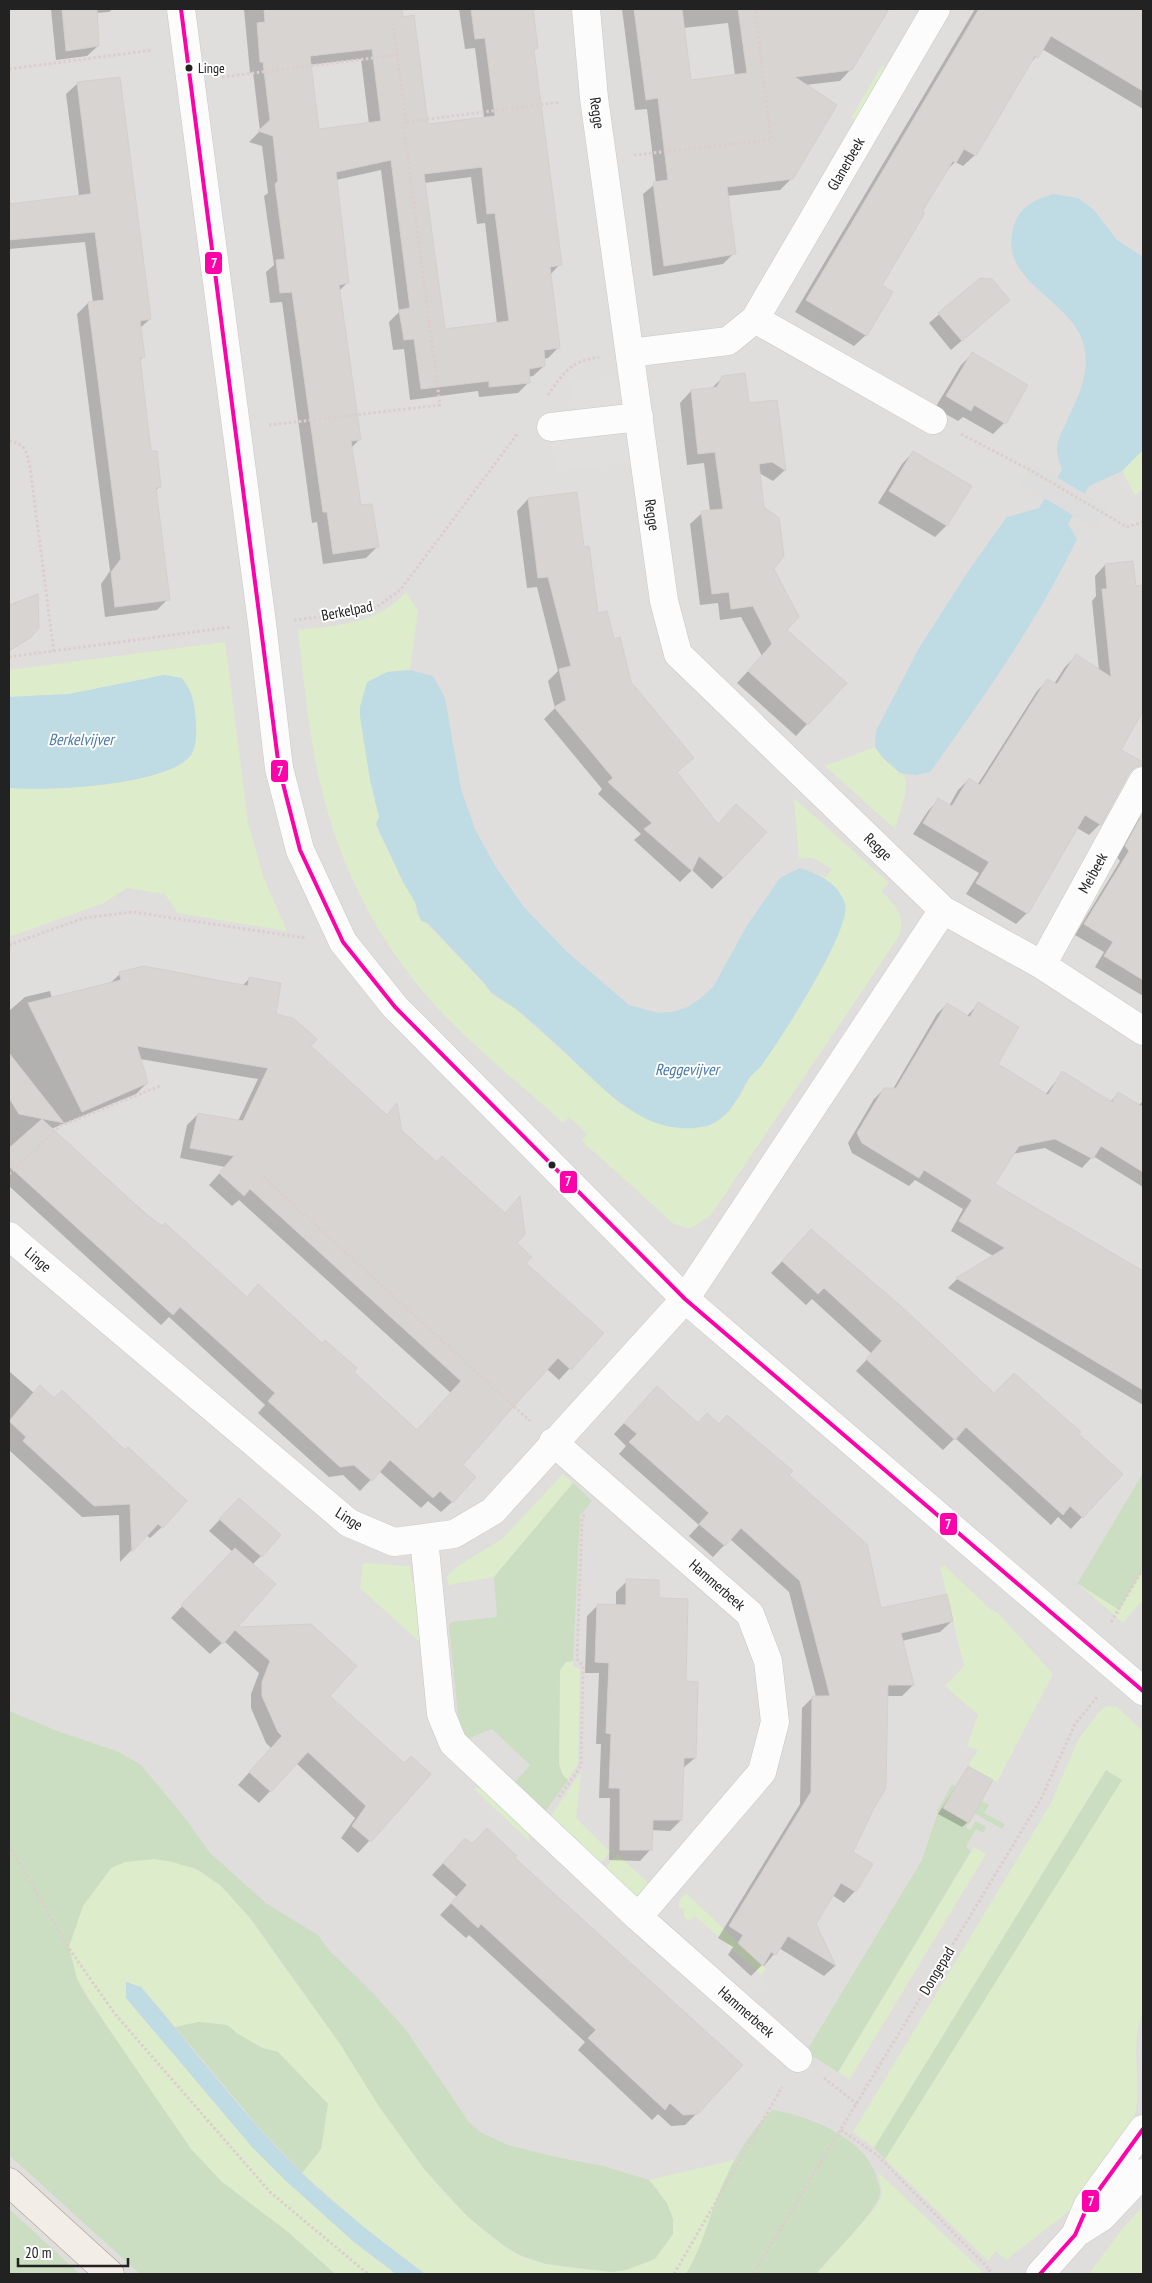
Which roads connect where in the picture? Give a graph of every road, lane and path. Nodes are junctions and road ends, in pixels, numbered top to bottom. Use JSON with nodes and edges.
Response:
{"nodes":[{"id":1,"x":181,"y":9,"type":"edge"},
{"id":2,"x":586,"y":9,"type":"edge"},
{"id":3,"x":755,"y":9,"type":"edge"},
{"id":4,"x":936,"y":9,"type":"edge"},
{"id":5,"x":393,"y":23,"type":"dead end"},
{"id":6,"x":185,"y":46,"type":"junction"},
{"id":7,"x":397,"y":55,"type":"junction"},
{"id":8,"x":9,"y":69,"type":"edge"},
{"id":9,"x":190,"y":81,"type":"junction"},
{"id":10,"x":594,"y":98,"type":"junction"},
{"id":11,"x":406,"y":122,"type":"junction"},
{"id":12,"x":603,"y":159,"type":"junction"},
{"id":13,"x":755,"y":319,"type":"junction"},
{"id":14,"x":630,"y":353,"type":"junction"},
{"id":15,"x":542,"y":402,"type":"dead end"},
{"id":16,"x":639,"y":416,"type":"junction"},
{"id":17,"x":934,"y":420,"type":"joint"},
{"id":18,"x":524,"y":426,"type":"dead end"},
{"id":19,"x":551,"y":427,"type":"dead end"},
{"id":20,"x":236,"y":429,"type":"junction"},
{"id":21,"x":9,"y":442,"type":"edge"},
{"id":22,"x":1143,"y":522,"type":"edge"},
{"id":23,"x":262,"y":623,"type":"junction"},
{"id":24,"x":54,"y":653,"type":"junction"},
{"id":25,"x":9,"y":657,"type":"edge"},
{"id":26,"x":1143,"y":781,"type":"edge"},
{"id":27,"x":943,"y":910,"type":"junction"},
{"id":28,"x":342,"y":942,"type":"junction"},
{"id":29,"x":9,"y":945,"type":"edge"},
{"id":30,"x":1042,"y":965,"type":"junction"},
{"id":31,"x":1143,"y":1031,"type":"edge"},
{"id":32,"x":160,"y":1086,"type":"dead end"},
{"id":33,"x":9,"y":1174,"type":"edge"},
{"id":34,"x":263,"y":1177,"type":"dead end"},
{"id":35,"x":9,"y":1236,"type":"edge"},
{"id":36,"x":685,"y":1298,"type":"junction"},
{"id":37,"x":553,"y":1442,"type":"junction"},
{"id":38,"x":606,"y":1488,"type":"junction"},
{"id":39,"x":424,"y":1538,"type":"junction"},
{"id":40,"x":1143,"y":1569,"type":"edge"},
{"id":41,"x":1095,"y":1648,"type":"junction"},
{"id":42,"x":1121,"y":1670,"type":"junction"},
{"id":43,"x":1143,"y":1691,"type":"edge"},
{"id":44,"x":540,"y":1824,"type":"junction"},
{"id":45,"x":9,"y":1845,"type":"edge"},
{"id":46,"x":638,"y":1916,"type":"junction"},
{"id":47,"x":798,"y":2058,"type":"junction"},
{"id":48,"x":856,"y":2104,"type":"junction"},
{"id":49,"x":1143,"y":2129,"type":"edge"},
{"id":50,"x":841,"y":2130,"type":"junction"},
{"id":51,"x":1143,"y":2173,"type":"edge"},
{"id":52,"x":9,"y":2182,"type":"edge"},
{"id":53,"x":1074,"y":2235,"type":"junction"},
{"id":54,"x":110,"y":2274,"type":"edge"},
{"id":55,"x":368,"y":2274,"type":"edge"},
{"id":56,"x":674,"y":2274,"type":"edge"},
{"id":57,"x":753,"y":2274,"type":"edge"},
{"id":58,"x":986,"y":2274,"type":"edge"},
{"id":59,"x":1040,"y":2274,"type":"edge"}],
"edges":[{"from":1,"to":6,"type":"street"},
{"from":2,"to":10,"type":"street","name":"Regge"},
{"from":3,"to":12,"type":"path"},
{"from":4,"to":13,"type":"street","name":"Glanerbeek"},
{"from":5,"to":7,"type":"path"},
{"from":6,"to":8,"type":"path"},
{"from":6,"to":9,"type":"street"},
{"from":7,"to":9,"type":"path"},
{"from":7,"to":11,"type":"path"},
{"from":9,"to":20,"type":"street"},
{"from":10,"to":11,"type":"path"},
{"from":10,"to":12,"type":"street","name":"Regge"},
{"from":11,"to":20,"type":"path"},
{"from":12,"to":14,"type":"street","name":"Regge"},
{"from":13,"to":14,"type":"street","name":"Glanerbeek"},
{"from":13,"to":17,"type":"street"},
{"from":14,"to":15,"type":"path"},
{"from":14,"to":16,"type":"street","name":"Regge"},
{"from":16,"to":19,"type":"street"},
{"from":16,"to":27,"type":"street","name":"Regge"},
{"from":17,"to":22,"type":"path"},
{"from":18,"to":23,"type":"path","name":"Berkelpad"},
{"from":20,"to":23,"type":"street"},
{"from":21,"to":24,"type":"path"},
{"from":23,"to":24,"type":"path","name":"Berkelpad"},
{"from":23,"to":28,"type":"street"},
{"from":24,"to":25,"type":"path","name":"Berkelpad"},
{"from":26,"to":30,"type":"street","name":"Meibeek"},
{"from":27,"to":30,"type":"street","name":"Regge"},
{"from":27,"to":36,"type":"street"},
{"from":28,"to":29,"type":"path"},
{"from":28,"to":36,"type":"street"},
{"from":30,"to":31,"type":"street","name":"Regge"},
{"from":32,"to":33,"type":"path"},
{"from":34,"to":37,"type":"path"},
{"from":35,"to":39,"type":"street","name":"Linge"},
{"from":36,"to":37,"type":"street","name":"Linge"},
{"from":36,"to":41,"type":"street"},
{"from":37,"to":38,"type":"street","name":"Hammerbeek"},
{"from":37,"to":39,"type":"street","name":"Linge"},
{"from":38,"to":44,"type":"path"},
{"from":38,"to":46,"type":"street","name":"Hammerbeek"},
{"from":39,"to":44,"type":"street","name":"Hammerbeek"},
{"from":40,"to":41,"type":"path"},
{"from":41,"to":42,"type":"street"},
{"from":42,"to":43,"type":"street"},
{"from":42,"to":48,"type":"path","name":"Dongepad"},
{"from":44,"to":46,"type":"street","name":"Hammerbeek"},
{"from":45,"to":55,"type":"path"},
{"from":46,"to":47,"type":"street","name":"Hammerbeek"},
{"from":47,"to":48,"type":"path"},
{"from":47,"to":56,"type":"path"},
{"from":48,"to":50,"type":"path","name":"Dongepad"},
{"from":49,"to":53,"type":"street"},
{"from":50,"to":57,"type":"path","name":"Dongepad"},
{"from":50,"to":58,"type":"path"},
{"from":51,"to":53,"type":"street"},
{"from":52,"to":54,"type":"main road"},
{"from":53,"to":59,"type":"street"}]}
